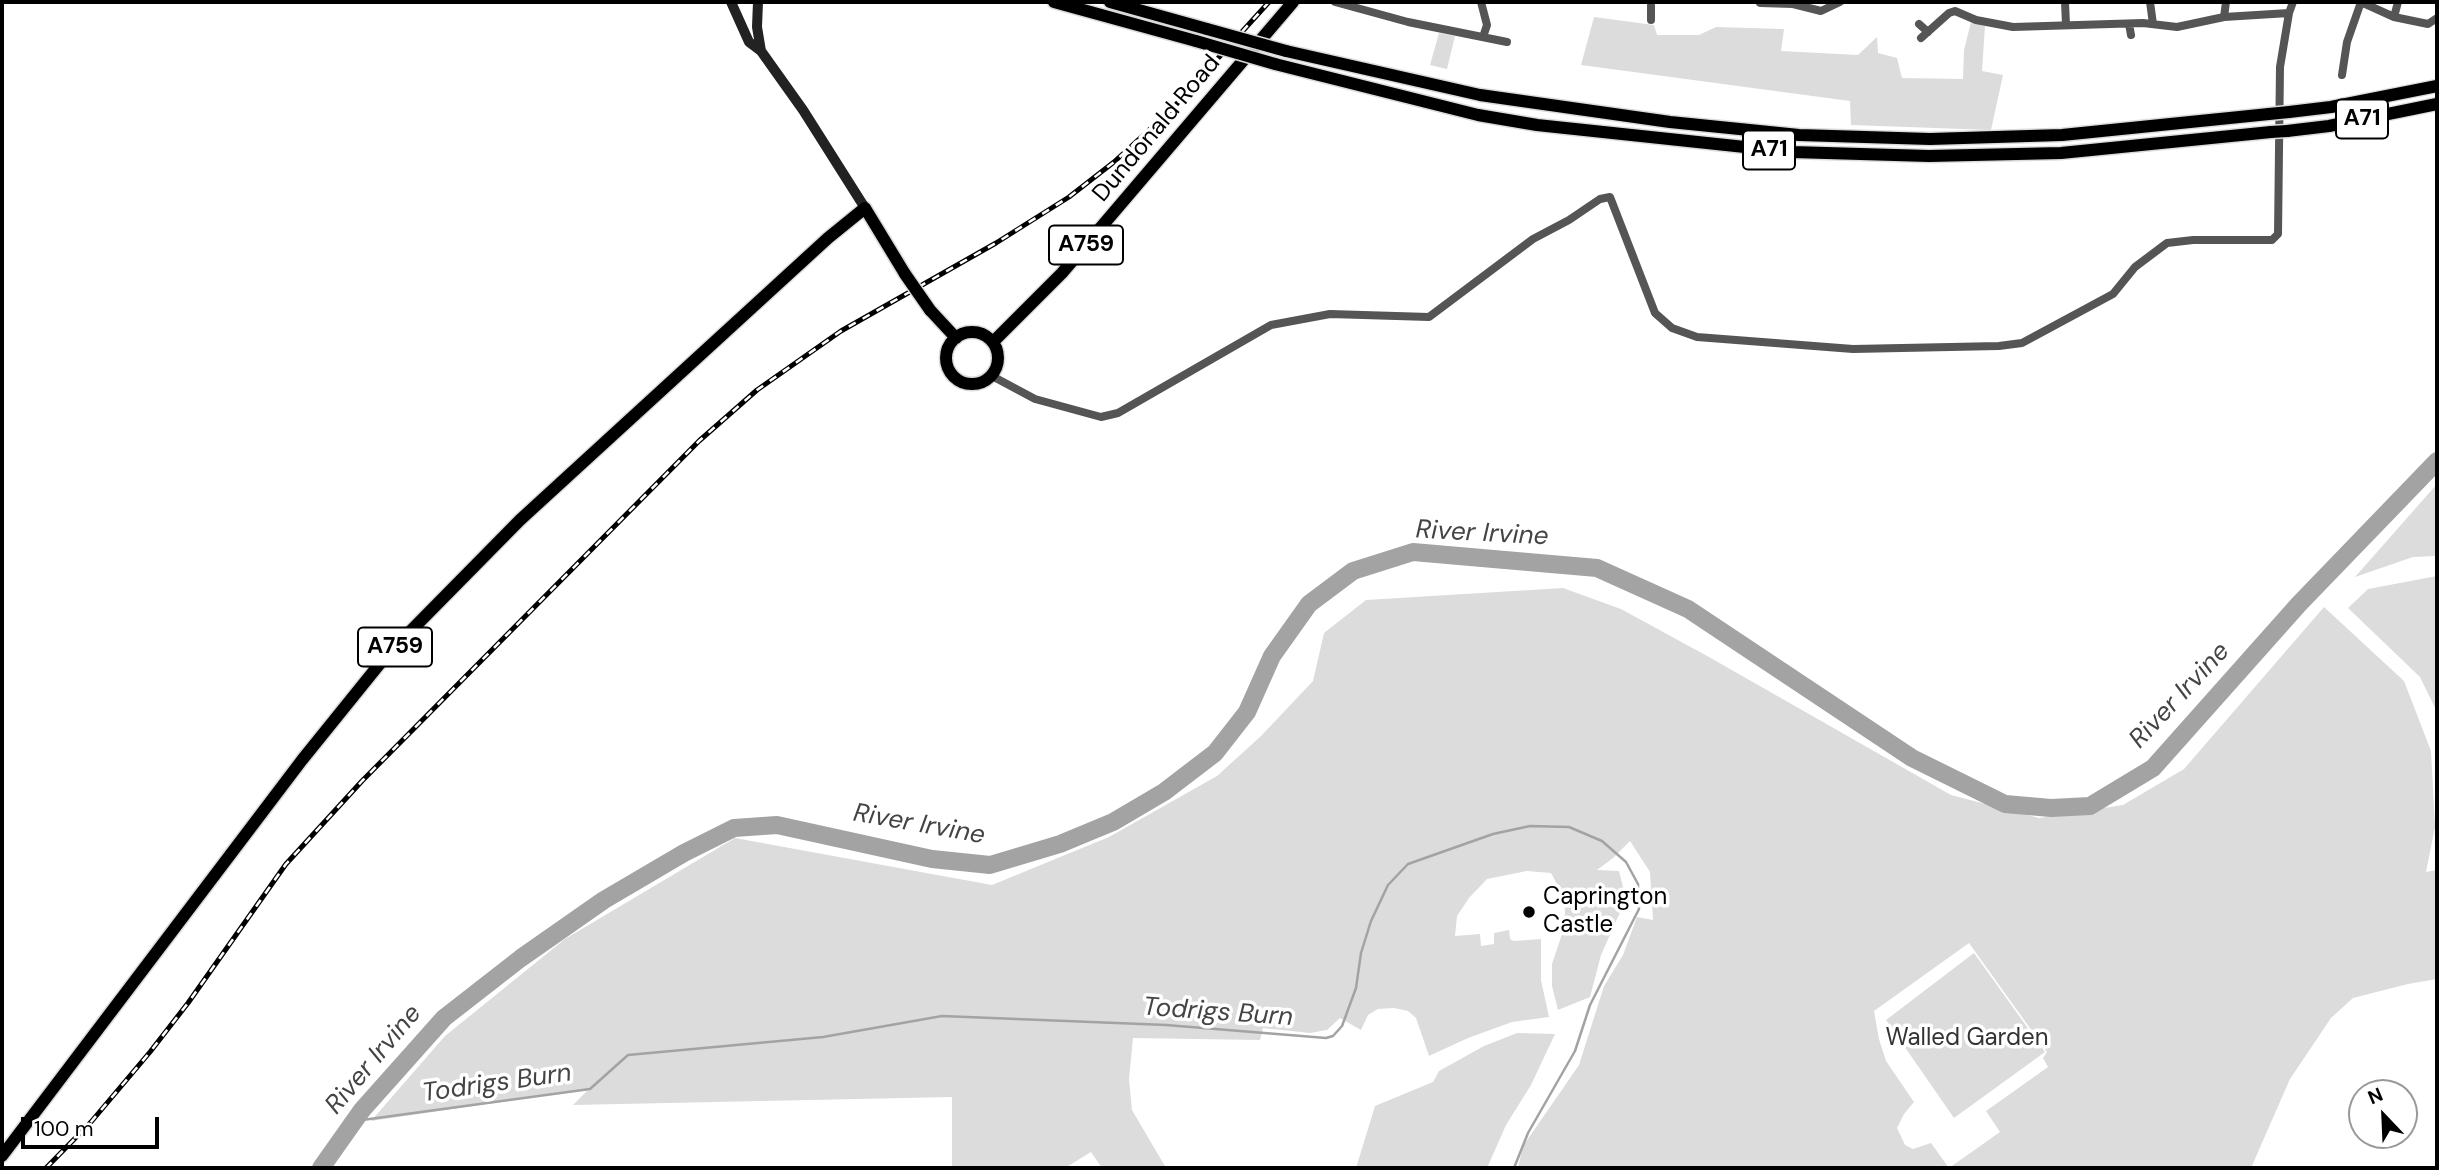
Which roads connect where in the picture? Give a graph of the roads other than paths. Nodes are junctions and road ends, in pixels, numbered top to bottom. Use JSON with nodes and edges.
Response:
{"nodes":[{"id":1,"x":731,"y":2,"type":"edge"},
{"id":2,"x":758,"y":2,"type":"edge"},
{"id":3,"x":1054,"y":2,"type":"edge"},
{"id":4,"x":1110,"y":2,"type":"edge"},
{"id":5,"x":1293,"y":2,"type":"edge"},
{"id":6,"x":1335,"y":2,"type":"edge"},
{"id":7,"x":1481,"y":2,"type":"edge"},
{"id":8,"x":1840,"y":2,"type":"edge"},
{"id":9,"x":2064,"y":2,"type":"edge"},
{"id":10,"x":2150,"y":2,"type":"edge"},
{"id":11,"x":2226,"y":2,"type":"edge"},
{"id":12,"x":2293,"y":2,"type":"edge"},
{"id":13,"x":2361,"y":2,"type":"edge"},
{"id":14,"x":2398,"y":2,"type":"edge"},
{"id":15,"x":1652,"y":3,"type":"edge"},
{"id":16,"x":1760,"y":3,"type":"edge"},
{"id":17,"x":1349,"y":4,"type":"edge"},
{"id":18,"x":1954,"y":6,"type":"edge"},
{"id":19,"x":2289,"y":13,"type":"junction"},
{"id":20,"x":2224,"y":17,"type":"junction"},
{"id":21,"x":2394,"y":17,"type":"junction"},
{"id":22,"x":2437,"y":18,"type":"edge"},
{"id":23,"x":1651,"y":20,"type":"dead end"},
{"id":24,"x":1919,"y":24,"type":"dead end"},
{"id":25,"x":2129,"y":24,"type":"junction"},
{"id":26,"x":2153,"y":24,"type":"junction"},
{"id":27,"x":2066,"y":25,"type":"junction"},
{"id":28,"x":2131,"y":35,"type":"dead end"},
{"id":29,"x":1483,"y":37,"type":"junction"},
{"id":30,"x":1507,"y":42,"type":"dead end"},
{"id":31,"x":761,"y":51,"type":"junction"},
{"id":32,"x":2342,"y":75,"type":"dead end"},
{"id":33,"x":2437,"y":86,"type":"edge"},
{"id":34,"x":2437,"y":104,"type":"edge"},
{"id":35,"x":865,"y":208,"type":"junction"},
{"id":36,"x":956,"y":338,"type":"junction"},
{"id":37,"x":993,"y":342,"type":"junction"},
{"id":38,"x":992,"y":376,"type":"junction"},
{"id":39,"x":2,"y":1156,"type":"edge"}],
"edges":[{"from":1,"to":31,"type":"main road"},
{"from":2,"to":31,"type":"main road"},
{"from":3,"to":34,"type":"main road","number":"A71","bridge":true},
{"from":4,"to":33,"type":"main road","number":"A71","bridge":true},
{"from":5,"to":37,"type":"main road","name":"Dundonald Road","number":"A759"},
{"from":6,"to":17,"type":"street"},
{"from":7,"to":29,"type":"street"},
{"from":8,"to":16,"type":"street"},
{"from":9,"to":27,"type":"street"},
{"from":10,"to":26,"type":"street"},
{"from":11,"to":20,"type":"street"},
{"from":12,"to":19,"type":"street"},
{"from":13,"to":21,"type":"street"},
{"from":13,"to":32,"type":"street"},
{"from":14,"to":21,"type":"street"},
{"from":15,"to":23,"type":"street"},
{"from":17,"to":29,"type":"street"},
{"from":18,"to":24,"type":"street"},
{"from":18,"to":27,"type":"street"},
{"from":19,"to":20,"type":"street"},
{"from":19,"to":38,"type":"street"},
{"from":20,"to":26,"type":"street"},
{"from":21,"to":22,"type":"street"},
{"from":25,"to":26,"type":"street"},
{"from":25,"to":27,"type":"street"},
{"from":25,"to":28,"type":"street"},
{"from":29,"to":30,"type":"street"},
{"from":31,"to":35,"type":"main road"},
{"from":35,"to":36,"type":"main road","bridge":true},
{"from":35,"to":39,"type":"main road","number":"A759"},
{"from":36,"to":37,"type":"main road"},
{"from":36,"to":38,"type":"main road"},
{"from":37,"to":38,"type":"main road"}]}
